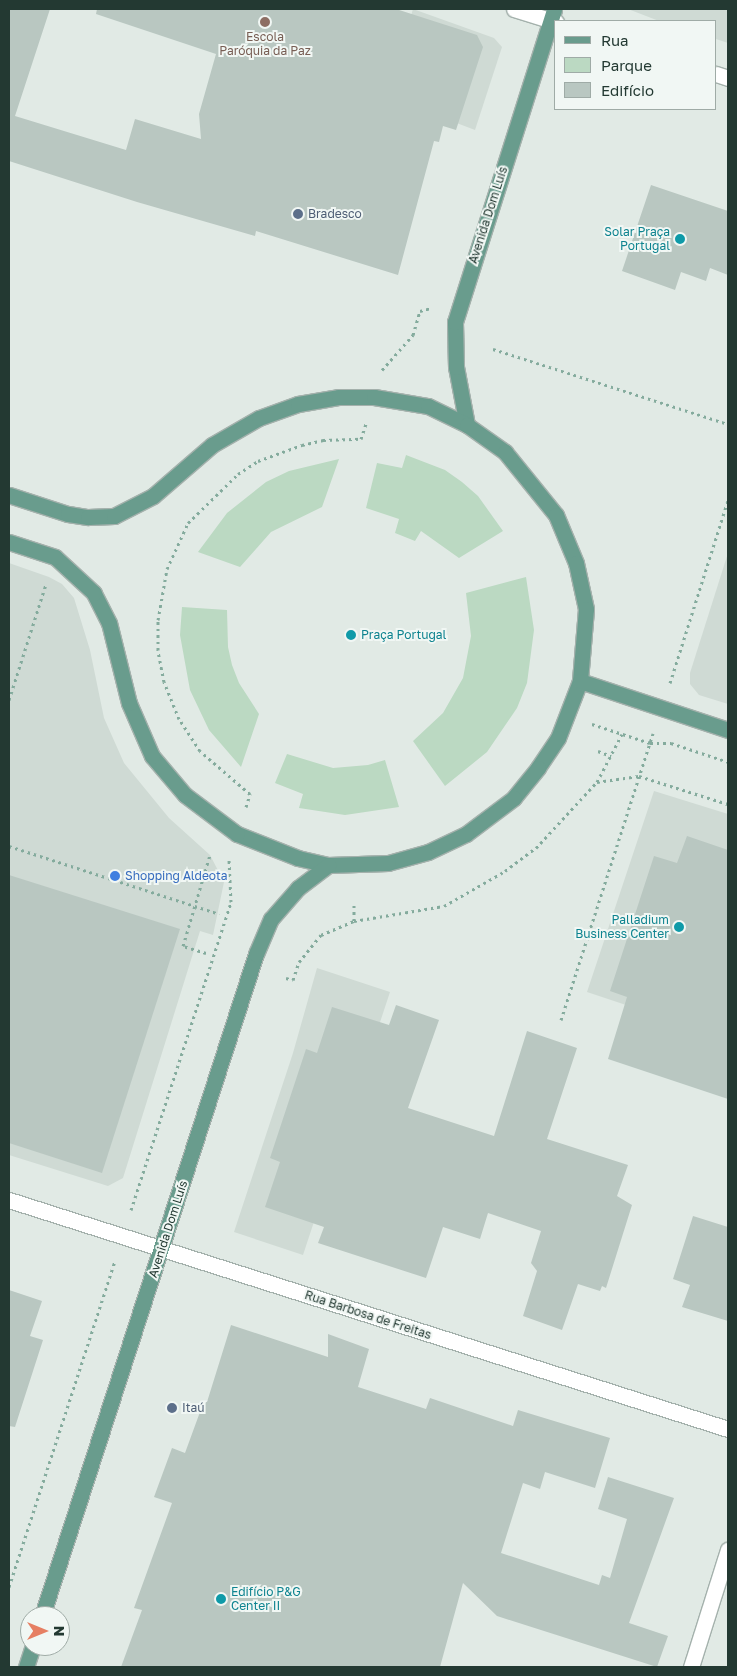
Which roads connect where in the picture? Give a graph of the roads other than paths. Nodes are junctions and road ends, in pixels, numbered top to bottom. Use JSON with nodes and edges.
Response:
{"nodes":[{"id":1,"x":514,"y":9,"type":"edge"},
{"id":2,"x":554,"y":17,"type":"edge"},
{"id":3,"x":467,"y":425,"type":"junction"},
{"id":4,"x":9,"y":495,"type":"edge"},
{"id":5,"x":9,"y":542,"type":"edge"},
{"id":6,"x":580,"y":681,"type":"junction"},
{"id":7,"x":728,"y":730,"type":"edge"},
{"id":8,"x":328,"y":865,"type":"junction"},
{"id":9,"x":9,"y":1200,"type":"edge"},
{"id":10,"x":161,"y":1250,"type":"junction"},
{"id":11,"x":728,"y":1429,"type":"edge"},
{"id":12,"x":728,"y":1550,"type":"edge"},
{"id":13,"x":45,"y":1606,"type":"edge"},
{"id":14,"x":691,"y":1667,"type":"edge"}],
"edges":[{"from":1,"to":2,"type":"street"},
{"from":2,"to":3,"type":"main road","name":"Avenida Dom Luís"},
{"from":3,"to":4,"type":"main road"},
{"from":3,"to":6,"type":"main road"},
{"from":5,"to":8,"type":"main road"},
{"from":6,"to":7,"type":"main road"},
{"from":6,"to":8,"type":"main road"},
{"from":8,"to":10,"type":"main road","name":"Avenida Dom Luís"},
{"from":9,"to":10,"type":"street","name":"Rua Barbosa de Freitas"},
{"from":10,"to":11,"type":"street","name":"Rua Barbosa de Freitas"},
{"from":10,"to":13,"type":"main road","name":"Avenida Dom Luís"},
{"from":12,"to":14,"type":"street"}]}
